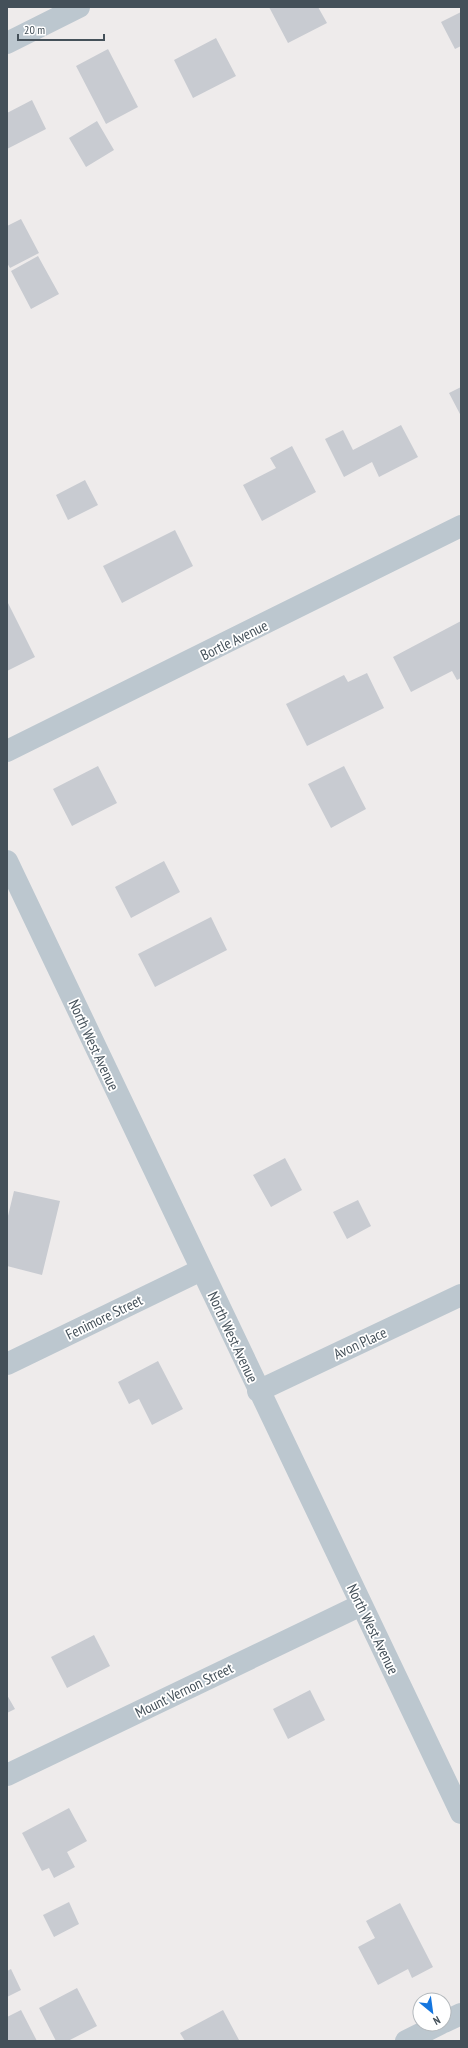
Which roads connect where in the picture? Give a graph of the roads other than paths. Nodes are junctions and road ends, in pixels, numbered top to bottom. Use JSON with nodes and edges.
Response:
{"nodes":[{"id":1,"x":79,"y":7,"type":"edge"},
{"id":2,"x":7,"y":43,"type":"edge"},
{"id":3,"x":461,"y":526,"type":"edge"},
{"id":4,"x":7,"y":751,"type":"edge"},
{"id":5,"x":7,"y":861,"type":"edge"},
{"id":6,"x":201,"y":1270,"type":"junction"},
{"id":7,"x":461,"y":1295,"type":"edge"},
{"id":8,"x":7,"y":1364,"type":"edge"},
{"id":9,"x":258,"y":1391,"type":"junction"},
{"id":10,"x":361,"y":1605,"type":"junction"},
{"id":11,"x":7,"y":1775,"type":"edge"},
{"id":12,"x":461,"y":1813,"type":"edge"},
{"id":13,"x":424,"y":2032,"type":"edge"},
{"id":14,"x":406,"y":2041,"type":"edge"}],
"edges":[{"from":1,"to":2,"type":"street"},
{"from":3,"to":4,"type":"street","name":"Bortle Avenue"},
{"from":5,"to":6,"type":"street","name":"North West Avenue"},
{"from":6,"to":8,"type":"street","name":"Fenimore Street"},
{"from":6,"to":9,"type":"street","name":"North West Avenue"},
{"from":7,"to":9,"type":"street","name":"Avon Place"},
{"from":9,"to":10,"type":"street","name":"North West Avenue"},
{"from":10,"to":11,"type":"street","name":"Mount Vernon Street"},
{"from":10,"to":12,"type":"street","name":"North West Avenue"},
{"from":13,"to":14,"type":"street"}]}
